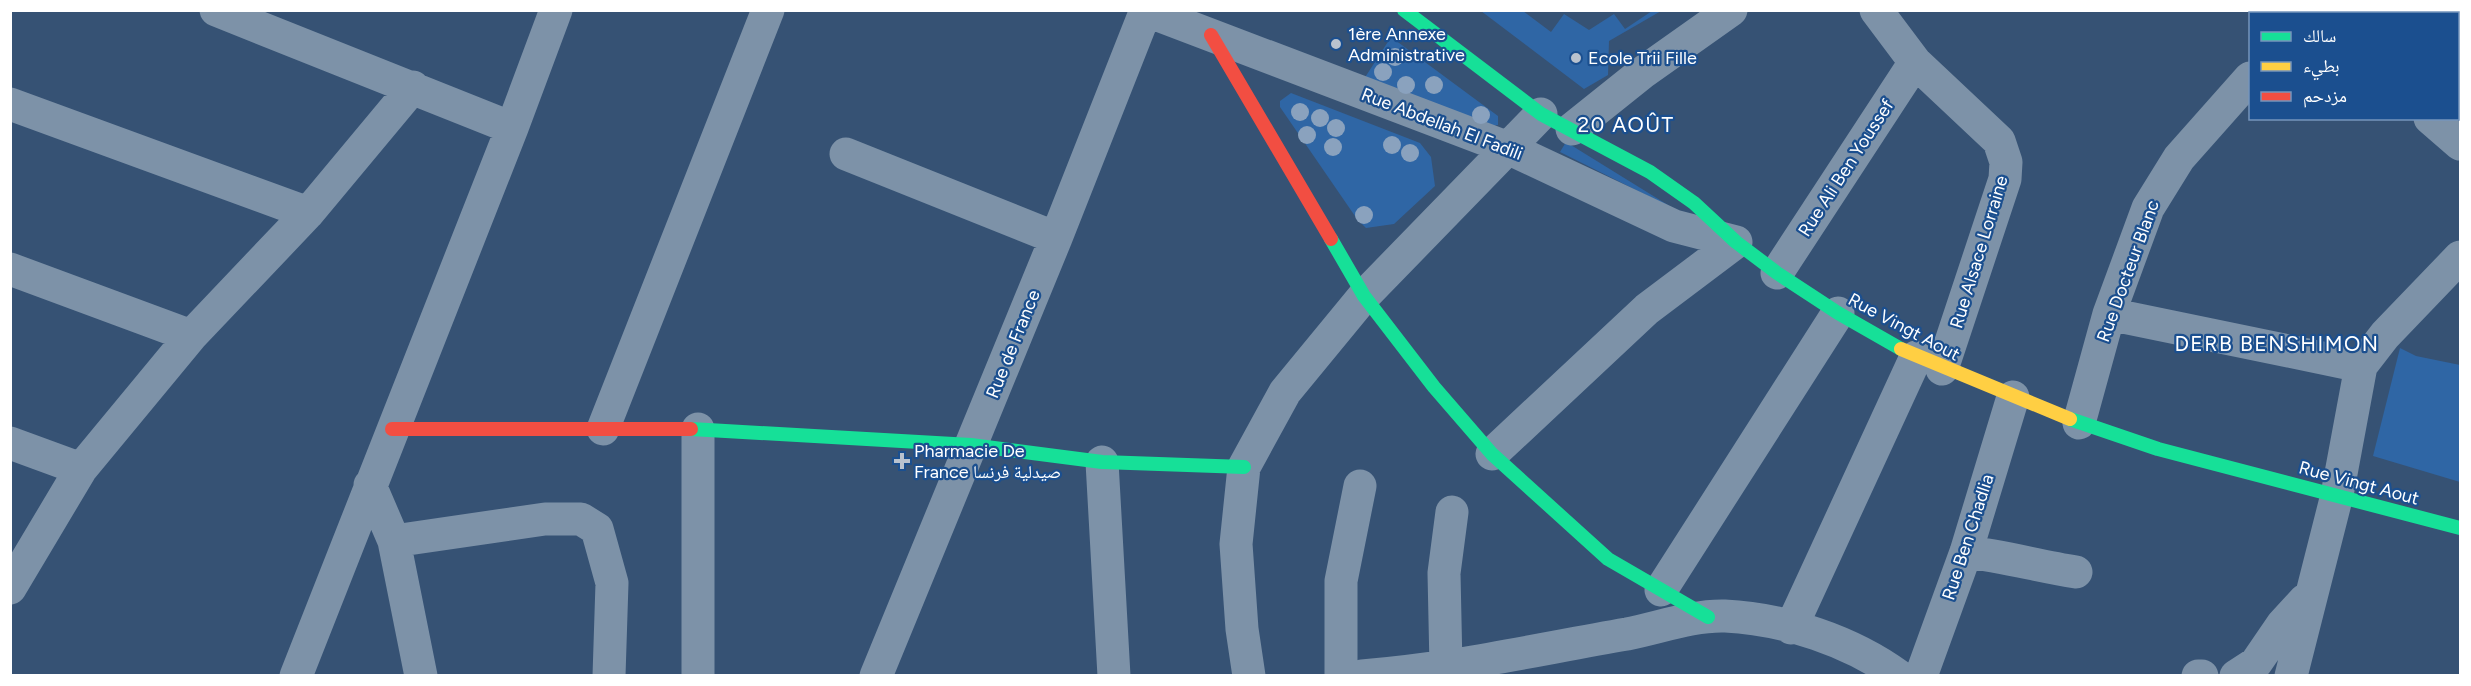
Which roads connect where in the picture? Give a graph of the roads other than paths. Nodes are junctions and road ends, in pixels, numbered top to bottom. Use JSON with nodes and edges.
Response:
{"nodes":[{"id":1,"x":216,"y":10,"type":"edge"},
{"id":2,"x":556,"y":10,"type":"edge"},
{"id":3,"x":768,"y":10,"type":"edge"},
{"id":4,"x":1404,"y":10,"type":"edge"},
{"id":5,"x":1731,"y":10,"type":"edge"},
{"id":6,"x":1876,"y":10,"type":"edge"},
{"id":7,"x":1146,"y":11,"type":"edge"},
{"id":8,"x":1211,"y":35,"type":"junction"},
{"id":9,"x":1915,"y":62,"type":"junction"},
{"id":10,"x":2249,"y":79,"type":"edge"},
{"id":11,"x":413,"y":87,"type":"junction"},
{"id":12,"x":10,"y":104,"type":"edge"},
{"id":13,"x":1541,"y":114,"type":"junction"},
{"id":14,"x":2432,"y":120,"type":"edge"},
{"id":15,"x":512,"y":128,"type":"junction"},
{"id":16,"x":1572,"y":129,"type":"junction"},
{"id":17,"x":2460,"y":144,"type":"edge"},
{"id":18,"x":1508,"y":148,"type":"junction"},
{"id":19,"x":846,"y":154,"type":"dead end"},
{"id":20,"x":308,"y":213,"type":"junction"},
{"id":21,"x":1056,"y":238,"type":"junction"},
{"id":22,"x":1737,"y":242,"type":"junction"},
{"id":23,"x":2460,"y":257,"type":"edge"},
{"id":24,"x":10,"y":269,"type":"edge"},
{"id":25,"x":1777,"y":273,"type":"junction"},
{"id":26,"x":1364,"y":296,"type":"junction"},
{"id":27,"x":1838,"y":313,"type":"junction"},
{"id":28,"x":2109,"y":315,"type":"junction"},
{"id":29,"x":191,"y":336,"type":"junction"},
{"id":30,"x":1929,"y":363,"type":"junction"},
{"id":31,"x":2361,"y":366,"type":"junction"},
{"id":32,"x":2013,"y":397,"type":"junction"},
{"id":33,"x":2079,"y":423,"type":"junction"},
{"id":34,"x":392,"y":429,"type":"junction"},
{"id":35,"x":603,"y":429,"type":"junction"},
{"id":36,"x":698,"y":429,"type":"junction"},
{"id":37,"x":10,"y":443,"type":"edge"},
{"id":38,"x":971,"y":446,"type":"junction"},
{"id":39,"x":1492,"y":454,"type":"junction"},
{"id":40,"x":1102,"y":462,"type":"junction"},
{"id":41,"x":1244,"y":467,"type":"junction"},
{"id":42,"x":81,"y":469,"type":"junction"},
{"id":43,"x":370,"y":485,"type":"junction"},
{"id":44,"x":1360,"y":486,"type":"dead end"},
{"id":45,"x":2337,"y":495,"type":"junction"},
{"id":46,"x":1452,"y":512,"type":"dead end"},
{"id":47,"x":2460,"y":528,"type":"edge"},
{"id":48,"x":394,"y":541,"type":"junction"},
{"id":49,"x":1966,"y":552,"type":"junction"},
{"id":50,"x":2076,"y":572,"type":"dead end"},
{"id":51,"x":10,"y":588,"type":"edge"},
{"id":52,"x":1661,"y":590,"type":"junction"},
{"id":53,"x":2310,"y":596,"type":"junction"},
{"id":54,"x":1708,"y":617,"type":"junction"},
{"id":55,"x":1791,"y":628,"type":"junction"},
{"id":56,"x":1446,"y":668,"type":"junction"},
{"id":57,"x":296,"y":675,"type":"edge"},
{"id":58,"x":422,"y":675,"type":"edge"},
{"id":59,"x":609,"y":675,"type":"edge"},
{"id":60,"x":698,"y":675,"type":"edge"},
{"id":61,"x":876,"y":675,"type":"edge"},
{"id":62,"x":1114,"y":675,"type":"edge"},
{"id":63,"x":1249,"y":675,"type":"edge"},
{"id":64,"x":1341,"y":675,"type":"edge"},
{"id":65,"x":1362,"y":675,"type":"edge"},
{"id":66,"x":1899,"y":675,"type":"edge"},
{"id":67,"x":1921,"y":675,"type":"edge"},
{"id":68,"x":2236,"y":675,"type":"edge"},
{"id":69,"x":2291,"y":675,"type":"edge"}],
"edges":[{"from":1,"to":11,"type":"street"},
{"from":2,"to":15,"type":"street"},
{"from":3,"to":35,"type":"street"},
{"from":4,"to":13,"type":"street","name":"Rue Vingt Aout"},
{"from":5,"to":16,"type":"street"},
{"from":6,"to":9,"type":"street","name":"Rue Alsace Lorraine"},
{"from":7,"to":8,"type":"street","name":"Rue Abdellah El Fadili"},
{"from":7,"to":21,"type":"street","name":"Rue de France"},
{"from":8,"to":18,"type":"street","name":"Rue Abdellah El Fadili"},
{"from":8,"to":26,"type":"street"},
{"from":9,"to":25,"type":"street","name":"Rue Ali Ben Youssef"},
{"from":9,"to":30,"type":"street","name":"Rue Alsace Lorraine"},
{"from":10,"to":28,"type":"street","name":"Rue Docteur Blanc"},
{"from":11,"to":15,"type":"street"},
{"from":11,"to":20,"type":"street"},
{"from":12,"to":20,"type":"street"},
{"from":13,"to":16,"type":"street","name":"Rue Vingt Aout"},
{"from":13,"to":18,"type":"street"},
{"from":14,"to":17,"type":"street"},
{"from":15,"to":34,"type":"street"},
{"from":16,"to":22,"type":"street","name":"Rue Vingt Aout"},
{"from":18,"to":22,"type":"street","name":"Rue Abdellah El Fadili"},
{"from":18,"to":26,"type":"street"},
{"from":19,"to":21,"type":"street"},
{"from":20,"to":29,"type":"street"},
{"from":21,"to":38,"type":"street","name":"Rue de France"},
{"from":22,"to":25,"type":"street","name":"Rue Vingt Aout"},
{"from":22,"to":39,"type":"street"},
{"from":23,"to":31,"type":"street"},
{"from":24,"to":29,"type":"street"},
{"from":25,"to":27,"type":"street","name":"Rue Vingt Aout"},
{"from":26,"to":39,"type":"street"},
{"from":26,"to":41,"type":"street"},
{"from":27,"to":30,"type":"street","name":"Rue Vingt Aout"},
{"from":27,"to":52,"type":"street"},
{"from":28,"to":31,"type":"street"},
{"from":28,"to":33,"type":"street","name":"Rue Docteur Blanc"},
{"from":29,"to":42,"type":"street"},
{"from":30,"to":32,"type":"street","name":"Rue Vingt Aout"},
{"from":30,"to":55,"type":"street","name":"Rue Alsace Lorraine"},
{"from":31,"to":45,"type":"street"},
{"from":32,"to":33,"type":"street","name":"Rue Vingt Aout"},
{"from":32,"to":49,"type":"street","name":"Rue Ben Chadlia"},
{"from":33,"to":45,"type":"street","name":"Rue Vingt Aout"},
{"from":34,"to":35,"type":"street"},
{"from":34,"to":43,"type":"street"},
{"from":35,"to":36,"type":"street"},
{"from":36,"to":38,"type":"street"},
{"from":36,"to":60,"type":"street"},
{"from":37,"to":42,"type":"street"},
{"from":38,"to":40,"type":"street"},
{"from":38,"to":61,"type":"street","name":"Rue de France"},
{"from":39,"to":52,"type":"street"},
{"from":40,"to":41,"type":"street"},
{"from":40,"to":62,"type":"street"},
{"from":41,"to":63,"type":"street"},
{"from":42,"to":51,"type":"street"},
{"from":43,"to":48,"type":"street"},
{"from":43,"to":57,"type":"street"},
{"from":44,"to":64,"type":"street"},
{"from":45,"to":47,"type":"street","name":"Rue Vingt Aout"},
{"from":45,"to":53,"type":"street"},
{"from":46,"to":56,"type":"street"},
{"from":48,"to":58,"type":"street"},
{"from":48,"to":59,"type":"street"},
{"from":49,"to":50,"type":"street"},
{"from":49,"to":67,"type":"street","name":"Rue Ben Chadlia"},
{"from":52,"to":54,"type":"street"},
{"from":53,"to":68,"type":"street"},
{"from":53,"to":69,"type":"street"},
{"from":54,"to":55,"type":"street"},
{"from":54,"to":56,"type":"street"},
{"from":55,"to":66,"type":"street"},
{"from":56,"to":65,"type":"street"}]}
